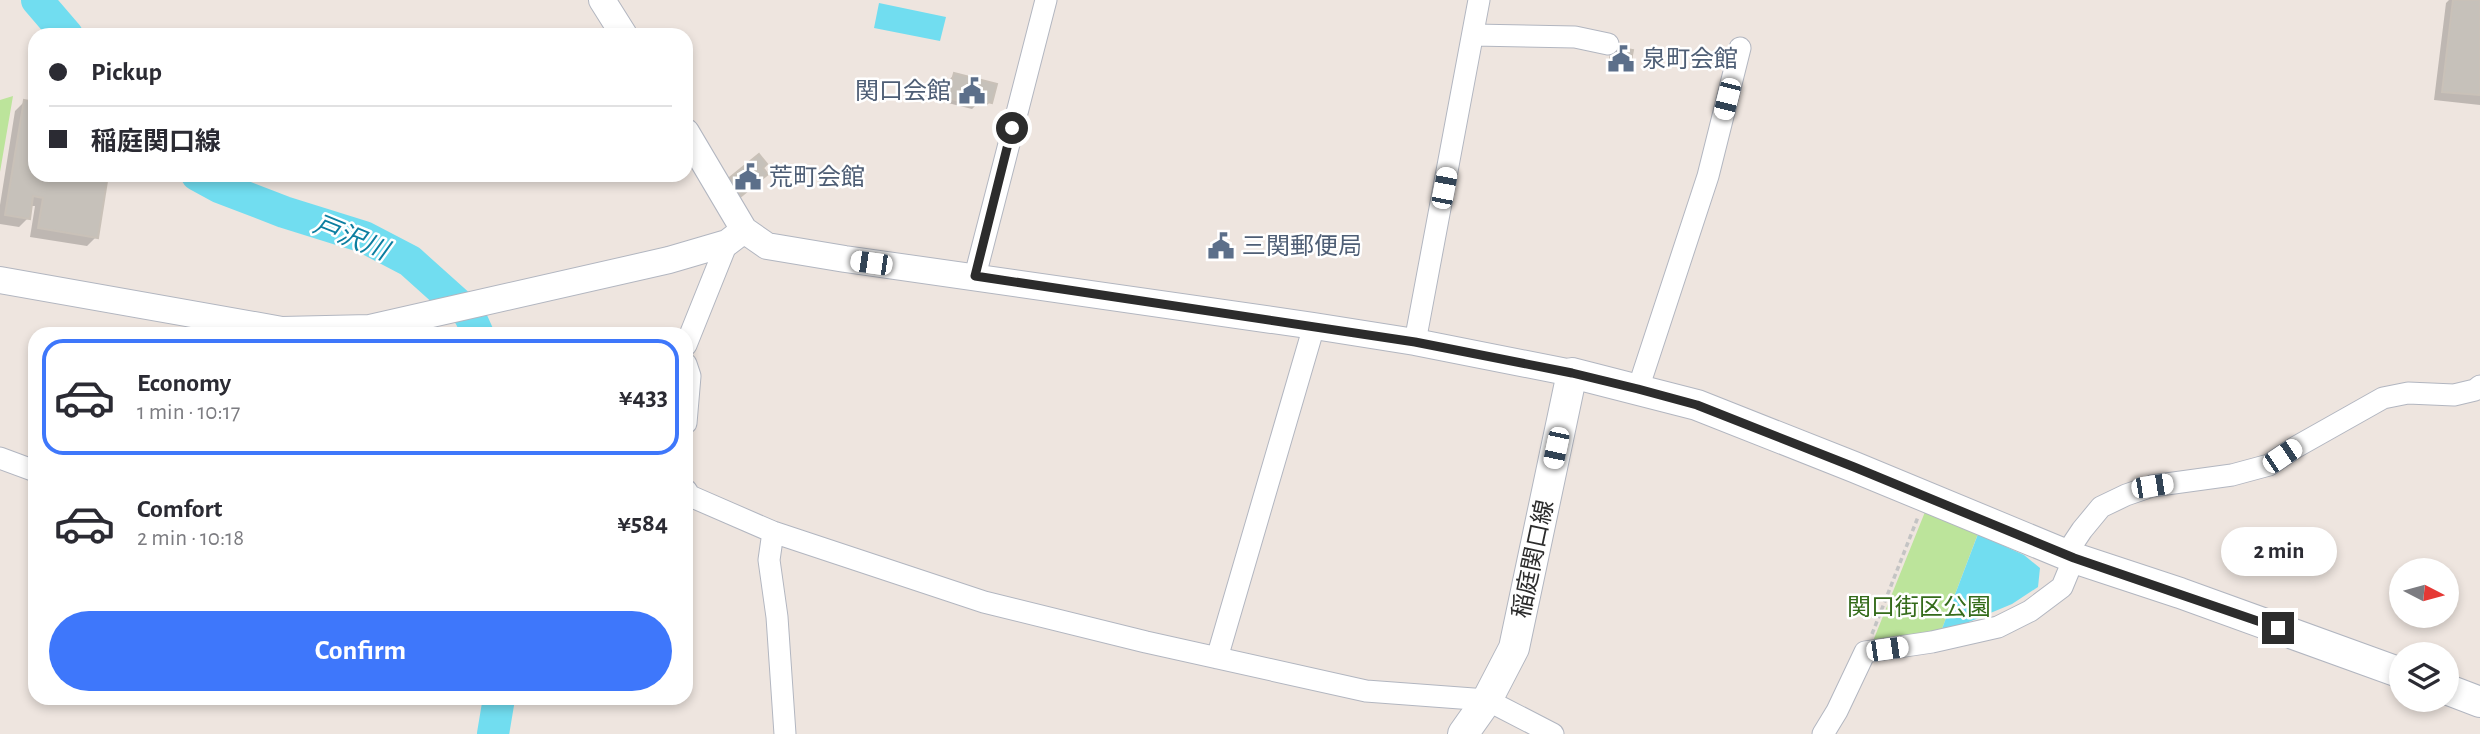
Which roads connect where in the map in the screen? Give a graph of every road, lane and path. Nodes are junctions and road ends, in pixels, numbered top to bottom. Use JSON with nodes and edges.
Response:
{"nodes":[{"id":1,"x":602,"y":0,"type":"edge"},
{"id":2,"x":1046,"y":0,"type":"edge"},
{"id":3,"x":1479,"y":0,"type":"edge"},
{"id":4,"x":620,"y":28,"type":"edge"},
{"id":5,"x":1473,"y":35,"type":"junction"},
{"id":6,"x":1608,"y":44,"type":"dead end"},
{"id":7,"x":1740,"y":48,"type":"dead end"},
{"id":8,"x":693,"y":147,"type":"edge"},
{"id":9,"x":735,"y":236,"type":"junction"},
{"id":10,"x":975,"y":276,"type":"junction"},
{"id":11,"x":0,"y":280,"type":"edge"},
{"id":12,"x":1314,"y":326,"type":"junction"},
{"id":13,"x":254,"y":327,"type":"edge"},
{"id":14,"x":375,"y":327,"type":"edge"},
{"id":15,"x":693,"y":329,"type":"edge"},
{"id":16,"x":1415,"y":342,"type":"junction"},
{"id":17,"x":1572,"y":373,"type":"junction"},
{"id":18,"x":2480,"y":386,"type":"edge"},
{"id":19,"x":1638,"y":389,"type":"junction"},
{"id":20,"x":0,"y":458,"type":"edge"},
{"id":21,"x":28,"y":468,"type":"edge"},
{"id":22,"x":1926,"y":496,"type":"junction"},
{"id":23,"x":693,"y":497,"type":"edge"},
{"id":24,"x":773,"y":532,"type":"junction"},
{"id":25,"x":2070,"y":556,"type":"junction"},
{"id":26,"x":1865,"y":652,"type":"junction"},
{"id":27,"x":1217,"y":658,"type":"junction"},
{"id":28,"x":2389,"y":669,"type":"edge"},
{"id":29,"x":2459,"y":695,"type":"edge"},
{"id":30,"x":1488,"y":700,"type":"junction"},
{"id":31,"x":2480,"y":702,"type":"edge"},
{"id":32,"x":785,"y":734,"type":"edge"},
{"id":33,"x":1463,"y":734,"type":"edge"},
{"id":34,"x":1553,"y":734,"type":"edge"},
{"id":35,"x":1823,"y":734,"type":"edge"}],
"edges":[{"from":1,"to":4,"type":"street"},
{"from":2,"to":10,"type":"street"},
{"from":3,"to":5,"type":"street"},
{"from":5,"to":6,"type":"street"},
{"from":5,"to":16,"type":"street"},
{"from":7,"to":19,"type":"street"},
{"from":8,"to":9,"type":"street"},
{"from":9,"to":10,"type":"street"},
{"from":9,"to":14,"type":"street"},
{"from":9,"to":15,"type":"street"},
{"from":10,"to":12,"type":"street"},
{"from":11,"to":13,"type":"street"},
{"from":12,"to":16,"type":"street"},
{"from":12,"to":27,"type":"street"},
{"from":16,"to":17,"type":"street"},
{"from":17,"to":19,"type":"main road"},
{"from":17,"to":30,"type":"main road","name":"稲庭関口線"},
{"from":18,"to":25,"type":"street"},
{"from":19,"to":22,"type":"main road"},
{"from":20,"to":21,"type":"street"},
{"from":22,"to":25,"type":"main road"},
{"from":22,"to":26,"type":"path"},
{"from":23,"to":24,"type":"street"},
{"from":24,"to":27,"type":"street"},
{"from":24,"to":32,"type":"street"},
{"from":25,"to":26,"type":"street"},
{"from":25,"to":28,"type":"main road"},
{"from":26,"to":35,"type":"street"},
{"from":27,"to":30,"type":"street"},
{"from":29,"to":31,"type":"main road"},
{"from":30,"to":33,"type":"main road","name":"稲庭関口線"},
{"from":30,"to":34,"type":"street"}]}
